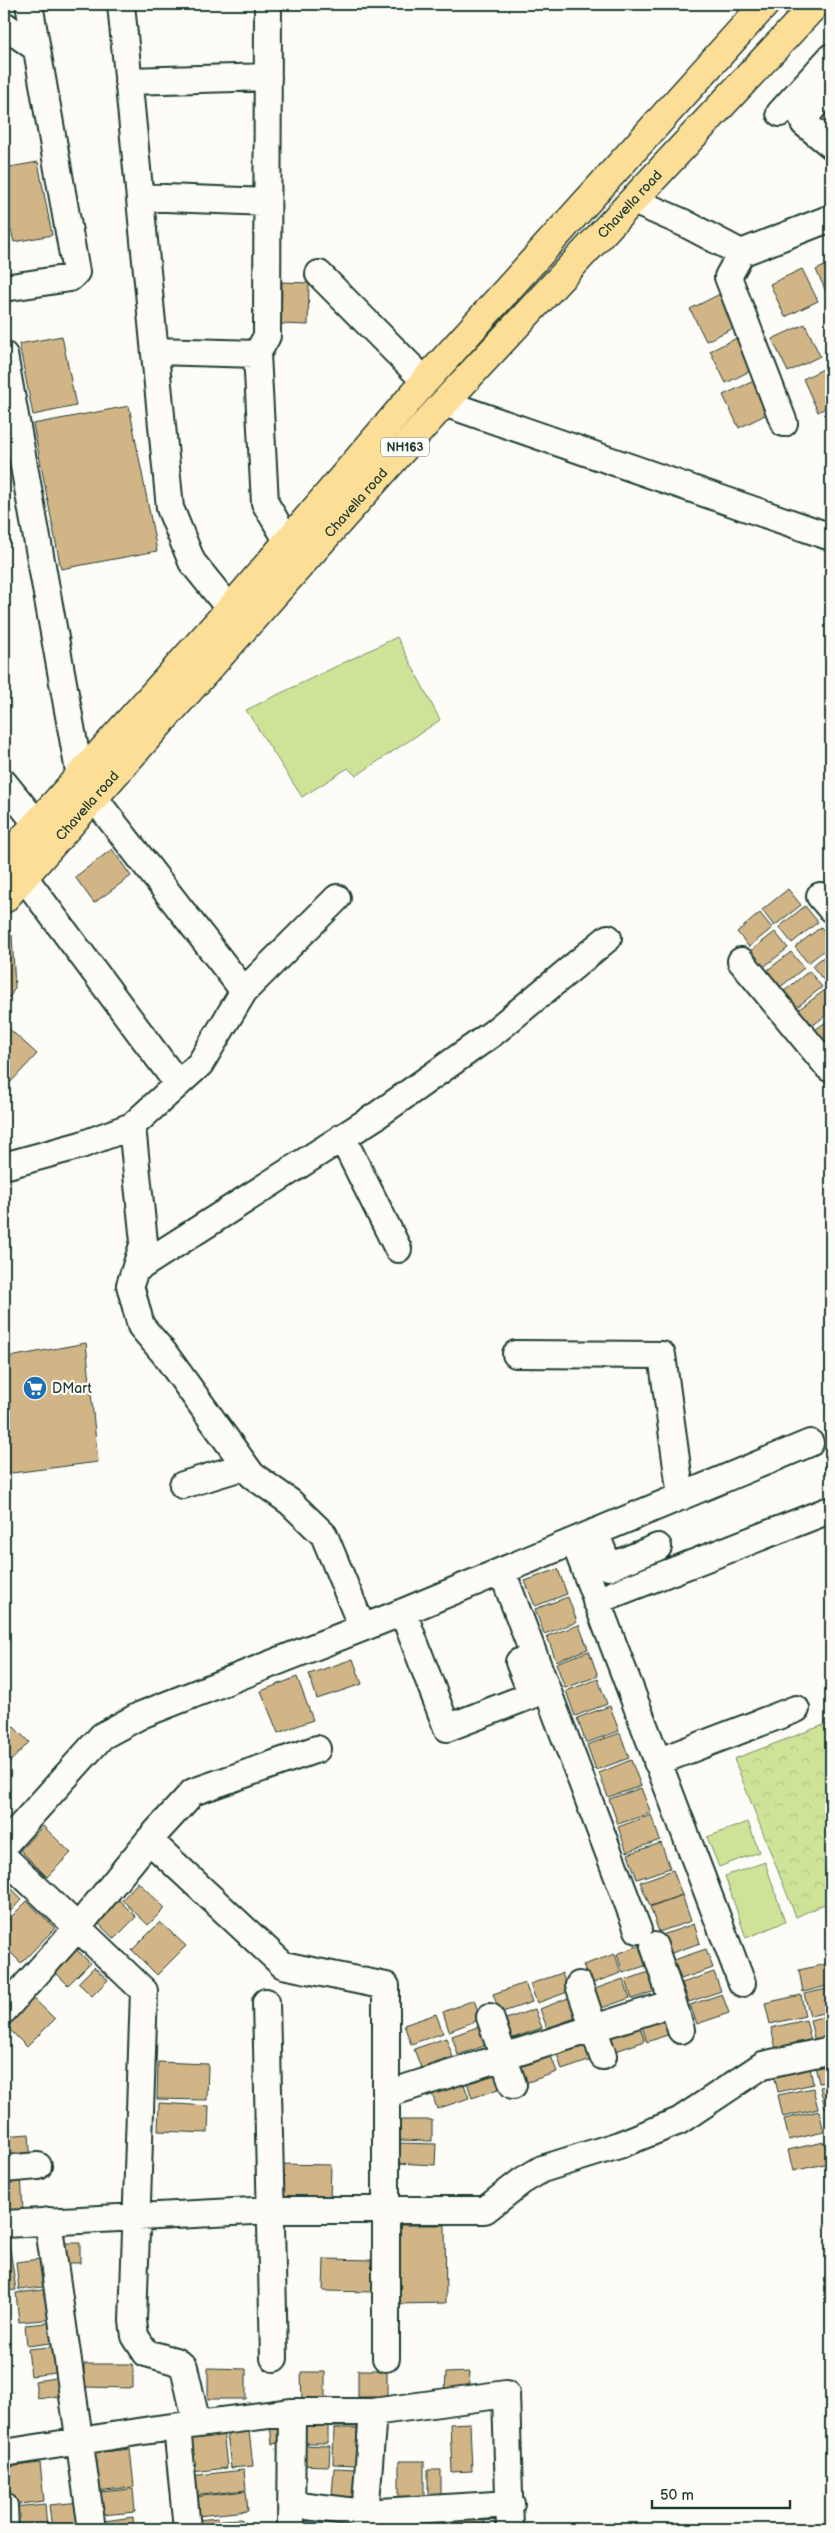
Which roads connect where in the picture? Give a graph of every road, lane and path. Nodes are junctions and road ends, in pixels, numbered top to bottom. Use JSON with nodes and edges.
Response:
{"nodes":[{"id":1,"x":29,"y":4,"type":"edge"},
{"id":2,"x":121,"y":4,"type":"edge"},
{"id":3,"x":268,"y":4,"type":"edge"},
{"id":4,"x":816,"y":4,"type":"edge"},
{"id":5,"x":757,"y":13,"type":"edge"},
{"id":6,"x":4,"y":25,"type":"edge"},
{"id":7,"x":777,"y":46,"type":"junction"},
{"id":8,"x":36,"y":48,"type":"junction"},
{"id":9,"x":831,"y":57,"type":"edge"},
{"id":10,"x":268,"y":77,"type":"junction"},
{"id":11,"x":128,"y":81,"type":"junction"},
{"id":12,"x":831,"y":85,"type":"edge"},
{"id":13,"x":780,"y":114,"type":"dead end"},
{"id":14,"x":831,"y":145,"type":"edge"},
{"id":15,"x":140,"y":197,"type":"junction"},
{"id":16,"x":634,"y":200,"type":"junction"},
{"id":17,"x":268,"y":202,"type":"junction"},
{"id":18,"x":831,"y":218,"type":"edge"},
{"id":19,"x":741,"y":253,"type":"junction"},
{"id":20,"x":319,"y":274,"type":"dead end"},
{"id":21,"x":4,"y":288,"type":"edge"},
{"id":22,"x":155,"y":351,"type":"junction"},
{"id":23,"x":257,"y":354,"type":"junction"},
{"id":24,"x":4,"y":355,"type":"edge"},
{"id":25,"x":425,"y":381,"type":"junction"},
{"id":26,"x":444,"y":403,"type":"junction"},
{"id":27,"x":784,"y":423,"type":"dead end"},
{"id":28,"x":282,"y":532,"type":"junction"},
{"id":29,"x":831,"y":537,"type":"edge"},
{"id":30,"x":230,"y":609,"type":"junction"},
{"id":31,"x":4,"y":783,"type":"edge"},
{"id":32,"x":87,"y":787,"type":"junction"},
{"id":33,"x":37,"y":824,"type":"junction"},
{"id":34,"x":14,"y":868,"type":"edge"},
{"id":35,"x":337,"y":898,"type":"dead end"},
{"id":36,"x":4,"y":899,"type":"edge"},
{"id":37,"x":608,"y":938,"type":"dead end"},
{"id":38,"x":741,"y":961,"type":"dead end"},
{"id":39,"x":244,"y":991,"type":"junction"},
{"id":40,"x":831,"y":1066,"type":"edge"},
{"id":41,"x":178,"y":1084,"type":"junction"},
{"id":42,"x":132,"y":1126,"type":"junction"},
{"id":43,"x":342,"y":1137,"type":"junction"},
{"id":44,"x":12,"y":1171,"type":"edge"},
{"id":45,"x":398,"y":1248,"type":"dead end"},
{"id":46,"x":135,"y":1270,"type":"junction"},
{"id":47,"x":516,"y":1354,"type":"dead end"},
{"id":48,"x":810,"y":1443,"type":"dead end"},
{"id":49,"x":245,"y":1466,"type":"junction"},
{"id":50,"x":183,"y":1485,"type":"dead end"},
{"id":51,"x":681,"y":1496,"type":"junction"},
{"id":52,"x":827,"y":1511,"type":"dead end"},
{"id":53,"x":585,"y":1536,"type":"junction"},
{"id":54,"x":658,"y":1548,"type":"dead end"},
{"id":55,"x":502,"y":1571,"type":"junction"},
{"id":56,"x":596,"y":1601,"type":"junction"},
{"id":57,"x":497,"y":1606,"type":"dead end"},
{"id":58,"x":403,"y":1612,"type":"junction"},
{"id":59,"x":362,"y":1627,"type":"junction"},
{"id":60,"x":796,"y":1708,"type":"dead end"},
{"id":61,"x":317,"y":1749,"type":"dead end"},
{"id":62,"x":657,"y":1762,"type":"junction"},
{"id":63,"x":149,"y":1840,"type":"junction"},
{"id":64,"x":4,"y":1845,"type":"edge"},
{"id":65,"x":4,"y":1857,"type":"edge"},
{"id":66,"x":78,"y":1927,"type":"junction"},
{"id":67,"x":742,"y":1983,"type":"dead end"},
{"id":68,"x":579,"y":1985,"type":"dead end"},
{"id":69,"x":266,"y":2002,"type":"dead end"},
{"id":70,"x":673,"y":2003,"type":"junction"},
{"id":71,"x":4,"y":2010,"type":"edge"},
{"id":72,"x":490,"y":2018,"type":"dead end"},
{"id":73,"x":594,"y":2029,"type":"junction"},
{"id":74,"x":681,"y":2030,"type":"dead end"},
{"id":75,"x":831,"y":2050,"type":"edge"},
{"id":76,"x":604,"y":2056,"type":"dead end"},
{"id":77,"x":504,"y":2058,"type":"junction"},
{"id":78,"x":513,"y":2085,"type":"dead end"},
{"id":79,"x":387,"y":2094,"type":"junction"},
{"id":80,"x":38,"y":2166,"type":"dead end"},
{"id":81,"x":4,"y":2169,"type":"edge"},
{"id":82,"x":388,"y":2208,"type":"junction"},
{"id":83,"x":272,"y":2210,"type":"junction"},
{"id":84,"x":135,"y":2216,"type":"junction"},
{"id":85,"x":48,"y":2221,"type":"junction"},
{"id":86,"x":4,"y":2224,"type":"edge"},
{"id":87,"x":274,"y":2358,"type":"dead end"},
{"id":88,"x":386,"y":2358,"type":"dead end"},
{"id":89,"x":292,"y":2412,"type":"junction"},
{"id":90,"x":373,"y":2412,"type":"junction"},
{"id":91,"x":187,"y":2426,"type":"junction"},
{"id":92,"x":80,"y":2442,"type":"junction"},
{"id":93,"x":4,"y":2452,"type":"edge"},
{"id":94,"x":4,"y":2506,"type":"edge"},
{"id":95,"x":291,"y":2517,"type":"edge"},
{"id":96,"x":511,"y":2517,"type":"edge"},
{"id":97,"x":364,"y":2521,"type":"edge"},
{"id":98,"x":5,"y":2529,"type":"edge"},
{"id":99,"x":92,"y":2529,"type":"edge"},
{"id":100,"x":187,"y":2529,"type":"edge"}],
"edges":[{"from":1,"to":8,"type":"street"},
{"from":2,"to":11,"type":"street"},
{"from":3,"to":10,"type":"street"},
{"from":4,"to":7,"type":"highway","name":"Chavella road","number":"NH163"},
{"from":5,"to":7,"type":"highway"},
{"from":5,"to":25,"type":"highway","name":"Chavella road","number":"NH163"},
{"from":6,"to":8,"type":"street"},
{"from":7,"to":16,"type":"highway","name":"Chavella road","number":"NH163"},
{"from":8,"to":21,"type":"street"},
{"from":9,"to":13,"type":"street"},
{"from":10,"to":11,"type":"street"},
{"from":10,"to":17,"type":"street"},
{"from":11,"to":15,"type":"street"},
{"from":12,"to":14,"type":"street"},
{"from":15,"to":17,"type":"street"},
{"from":15,"to":22,"type":"street"},
{"from":16,"to":19,"type":"street"},
{"from":16,"to":26,"type":"highway","name":"Chavella road","number":"NH163"},
{"from":17,"to":23,"type":"street"},
{"from":18,"to":19,"type":"street"},
{"from":19,"to":27,"type":"street"},
{"from":20,"to":25,"type":"street"},
{"from":22,"to":23,"type":"street"},
{"from":22,"to":30,"type":"street"},
{"from":23,"to":28,"type":"street"},
{"from":24,"to":32,"type":"street"},
{"from":25,"to":28,"type":"highway","name":"Chavella road","number":"NH163"},
{"from":26,"to":29,"type":"street"},
{"from":26,"to":32,"type":"highway","name":"Chavella road","number":"NH163"},
{"from":28,"to":30,"type":"highway","name":"Chavella road","number":"NH163"},
{"from":30,"to":32,"type":"highway","name":"Chavella road","number":"NH163"},
{"from":31,"to":33,"type":"street"},
{"from":32,"to":33,"type":"highway","name":"Chavella road","number":"NH163"},
{"from":32,"to":34,"type":"highway","name":"Chavella road","number":"NH163"},
{"from":32,"to":39,"type":"street"},
{"from":33,"to":34,"type":"highway","name":"Chavella road","number":"NH163"},
{"from":34,"to":36,"type":"highway","name":"Chavella road","number":"NH163"},
{"from":34,"to":41,"type":"street"},
{"from":35,"to":39,"type":"street"},
{"from":37,"to":43,"type":"street"},
{"from":38,"to":40,"type":"street"},
{"from":39,"to":41,"type":"street"},
{"from":41,"to":42,"type":"street"},
{"from":42,"to":44,"type":"street"},
{"from":42,"to":46,"type":"street"},
{"from":43,"to":45,"type":"street"},
{"from":43,"to":46,"type":"street"},
{"from":46,"to":49,"type":"street"},
{"from":47,"to":51,"type":"street"},
{"from":48,"to":51,"type":"street"},
{"from":49,"to":50,"type":"street"},
{"from":49,"to":59,"type":"street"},
{"from":51,"to":53,"type":"street"},
{"from":52,"to":56,"type":"street"},
{"from":53,"to":54,"type":"street"},
{"from":53,"to":55,"type":"street"},
{"from":53,"to":56,"type":"street"},
{"from":55,"to":58,"type":"street"},
{"from":55,"to":70,"type":"street"},
{"from":56,"to":62,"type":"street"},
{"from":57,"to":58,"type":"street"},
{"from":58,"to":59,"type":"street"},
{"from":59,"to":64,"type":"street"},
{"from":60,"to":62,"type":"street"},
{"from":61,"to":63,"type":"street"},
{"from":62,"to":67,"type":"street"},
{"from":63,"to":66,"type":"street"},
{"from":63,"to":79,"type":"street"},
{"from":65,"to":66,"type":"street"},
{"from":66,"to":71,"type":"street"},
{"from":66,"to":84,"type":"street"},
{"from":68,"to":73,"type":"street"},
{"from":69,"to":83,"type":"street"},
{"from":70,"to":73,"type":"street"},
{"from":70,"to":74,"type":"street"},
{"from":72,"to":77,"type":"street"},
{"from":73,"to":76,"type":"street"},
{"from":73,"to":77,"type":"street"},
{"from":75,"to":82,"type":"street"},
{"from":77,"to":78,"type":"street"},
{"from":77,"to":79,"type":"street"},
{"from":79,"to":82,"type":"street"},
{"from":80,"to":81,"type":"street"},
{"from":82,"to":83,"type":"street"},
{"from":82,"to":88,"type":"street"},
{"from":83,"to":84,"type":"street"},
{"from":83,"to":87,"type":"street"},
{"from":84,"to":85,"type":"street"},
{"from":84,"to":91,"type":"street"},
{"from":85,"to":86,"type":"street"},
{"from":85,"to":92,"type":"street"},
{"from":89,"to":90,"type":"street"},
{"from":89,"to":91,"type":"street"},
{"from":89,"to":95,"type":"street"},
{"from":90,"to":96,"type":"street"},
{"from":90,"to":97,"type":"street"},
{"from":91,"to":92,"type":"street"},
{"from":91,"to":100,"type":"street"},
{"from":92,"to":93,"type":"street"},
{"from":92,"to":99,"type":"street"},
{"from":94,"to":98,"type":"street"},
{"from":95,"to":97,"type":"street"},
{"from":96,"to":97,"type":"street"}]}
